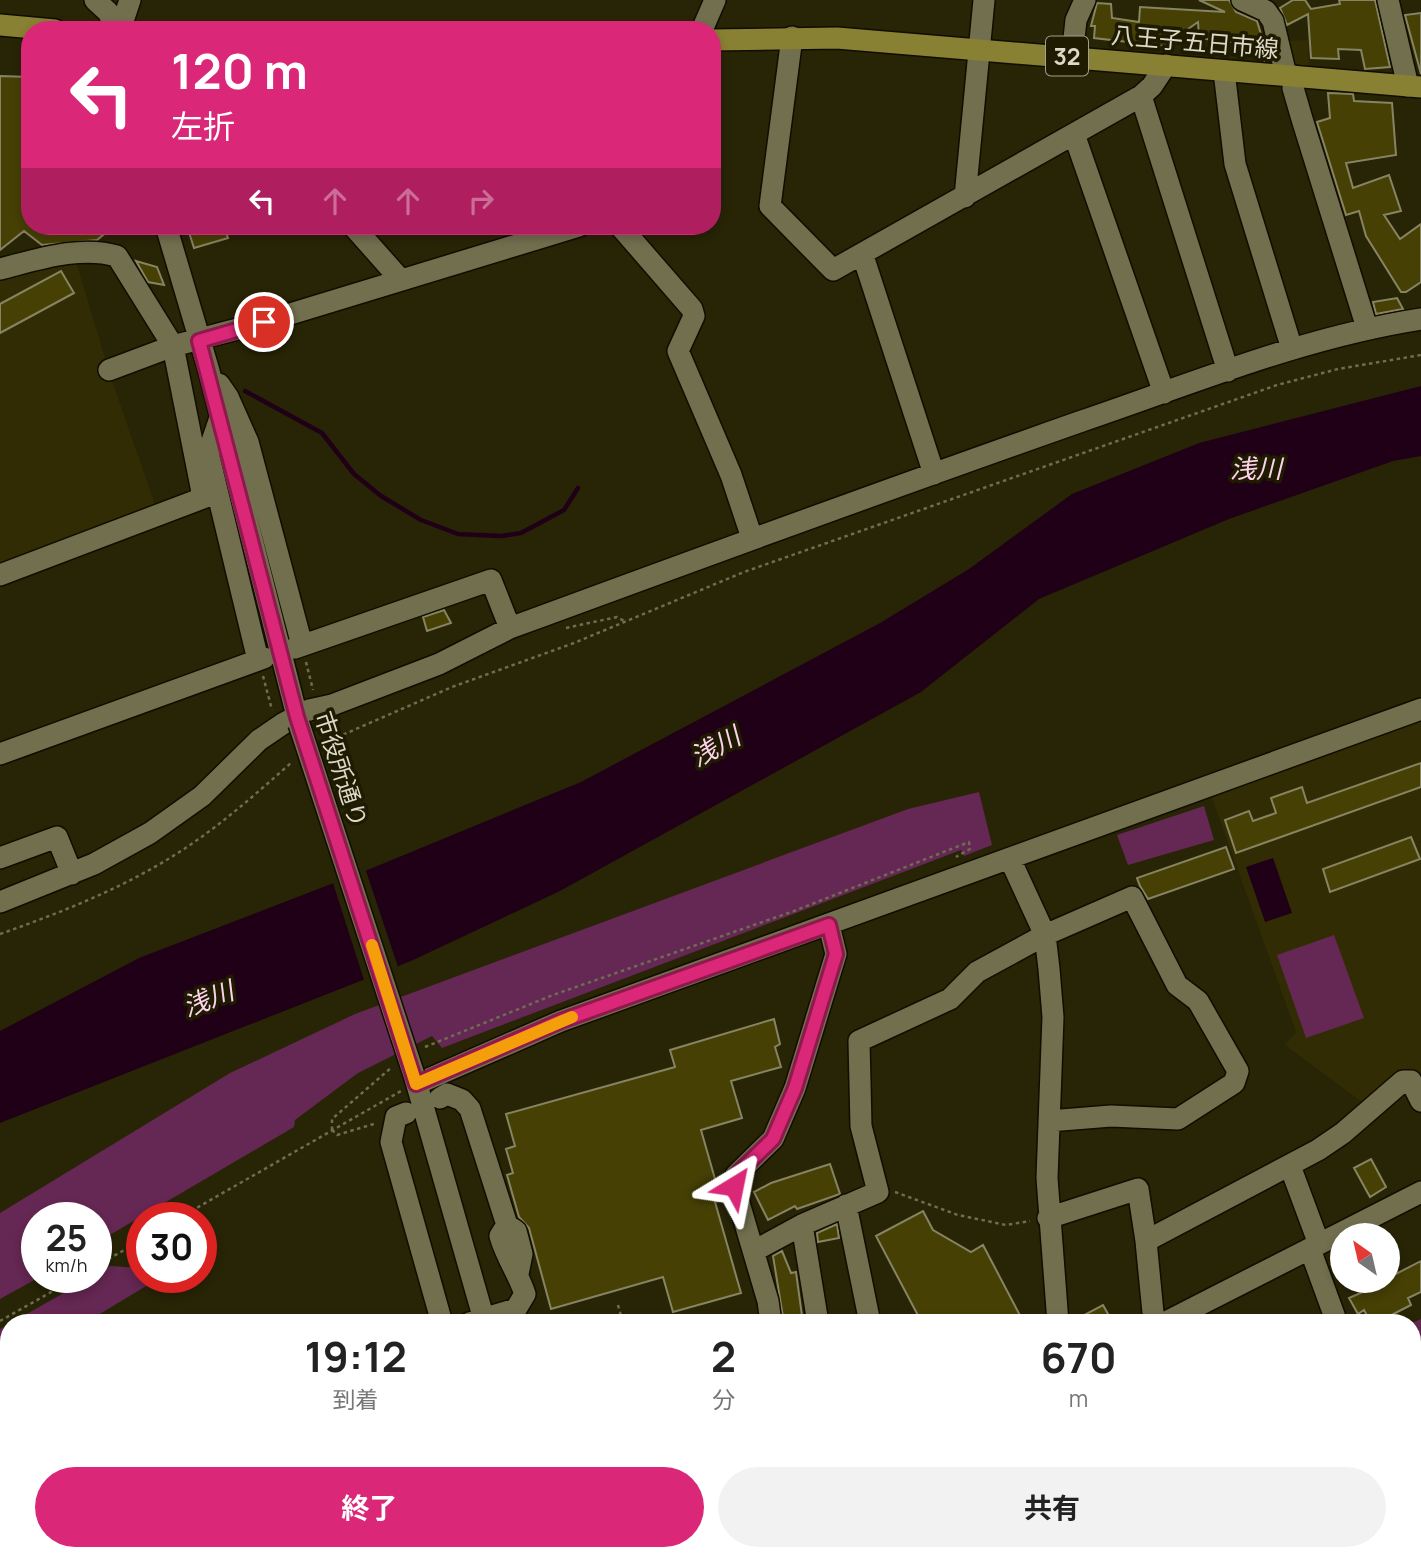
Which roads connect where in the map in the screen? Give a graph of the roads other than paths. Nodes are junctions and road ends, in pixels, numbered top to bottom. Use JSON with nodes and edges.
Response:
{"nodes":[{"id":1,"x":95,"y":0,"type":"edge"},
{"id":2,"x":130,"y":0,"type":"edge"},
{"id":3,"x":715,"y":0,"type":"edge"},
{"id":4,"x":984,"y":0,"type":"edge"},
{"id":5,"x":1085,"y":0,"type":"edge"},
{"id":6,"x":1242,"y":0,"type":"edge"},
{"id":7,"x":1388,"y":0,"type":"edge"},
{"id":8,"x":113,"y":21,"type":"edge"},
{"id":9,"x":122,"y":21,"type":"edge"},
{"id":10,"x":706,"y":21,"type":"edge"},
{"id":11,"x":0,"y":25,"type":"edge"},
{"id":12,"x":21,"y":27,"type":"edge"},
{"id":13,"x":792,"y":37,"type":"junction"},
{"id":14,"x":721,"y":40,"type":"edge"},
{"id":15,"x":978,"y":49,"type":"junction"},
{"id":16,"x":1072,"y":57,"type":"junction"},
{"id":17,"x":1166,"y":65,"type":"junction"},
{"id":18,"x":1224,"y":71,"type":"junction"},
{"id":19,"x":1290,"y":76,"type":"junction"},
{"id":20,"x":1414,"y":87,"type":"edge"},
{"id":21,"x":1141,"y":96,"type":"junction"},
{"id":22,"x":1074,"y":134,"type":"junction"},
{"id":23,"x":965,"y":197,"type":"junction"},
{"id":24,"x":169,"y":235,"type":"edge"},
{"id":25,"x":361,"y":235,"type":"edge"},
{"id":26,"x":549,"y":235,"type":"edge"},
{"id":27,"x":628,"y":235,"type":"edge"},
{"id":28,"x":863,"y":256,"type":"junction"},
{"id":29,"x":0,"y":270,"type":"edge"},
{"id":30,"x":400,"y":279,"type":"junction"},
{"id":31,"x":1421,"y":319,"type":"edge"},
{"id":32,"x":1367,"y":328,"type":"junction"},
{"id":33,"x":199,"y":341,"type":"junction"},
{"id":34,"x":173,"y":346,"type":"junction"},
{"id":35,"x":1292,"y":349,"type":"junction"},
{"id":36,"x":108,"y":370,"type":"dead end"},
{"id":37,"x":209,"y":371,"type":"junction"},
{"id":38,"x":1228,"y":371,"type":"junction"},
{"id":39,"x":1164,"y":393,"type":"junction"},
{"id":40,"x":220,"y":418,"type":"junction"},
{"id":41,"x":934,"y":474,"type":"junction"},
{"id":42,"x":209,"y":495,"type":"junction"},
{"id":43,"x":752,"y":538,"type":"junction"},
{"id":44,"x":0,"y":575,"type":"edge"},
{"id":45,"x":510,"y":628,"type":"junction"},
{"id":46,"x":1421,"y":709,"type":"edge"},
{"id":47,"x":298,"y":721,"type":"junction"},
{"id":48,"x":0,"y":754,"type":"edge"},
{"id":49,"x":0,"y":858,"type":"edge"},
{"id":50,"x":1010,"y":859,"type":"junction"},
{"id":51,"x":72,"y":873,"type":"junction"},
{"id":52,"x":0,"y":902,"type":"edge"},
{"id":53,"x":829,"y":925,"type":"junction"},
{"id":54,"x":1045,"y":935,"type":"junction"},
{"id":55,"x":410,"y":1075,"type":"junction"},
{"id":56,"x":440,"y":1098,"type":"dead end"},
{"id":57,"x":1421,"y":1101,"type":"edge"},
{"id":58,"x":399,"y":1108,"type":"road end"},
{"id":59,"x":1049,"y":1121,"type":"junction"},
{"id":60,"x":1290,"y":1166,"type":"junction"},
{"id":61,"x":1421,"y":1192,"type":"edge"},
{"id":62,"x":846,"y":1205,"type":"junction"},
{"id":63,"x":1048,"y":1218,"type":"junction"},
{"id":64,"x":802,"y":1225,"type":"junction"},
{"id":65,"x":413,"y":1241,"type":"junction"},
{"id":66,"x":1146,"y":1241,"type":"junction"},
{"id":67,"x":1315,"y":1247,"type":"junction"},
{"id":68,"x":754,"y":1251,"type":"junction"},
{"id":69,"x":429,"y":1314,"type":"edge"},
{"id":70,"x":439,"y":1314,"type":"edge"},
{"id":71,"x":477,"y":1314,"type":"edge"},
{"id":72,"x":502,"y":1314,"type":"edge"},
{"id":73,"x":769,"y":1314,"type":"edge"},
{"id":74,"x":817,"y":1314,"type":"edge"},
{"id":75,"x":868,"y":1314,"type":"edge"},
{"id":76,"x":1057,"y":1314,"type":"edge"},
{"id":77,"x":1153,"y":1314,"type":"edge"},
{"id":78,"x":1182,"y":1314,"type":"edge"},
{"id":79,"x":1334,"y":1314,"type":"edge"}],
"edges":[{"from":1,"to":8,"type":"street"},
{"from":2,"to":9,"type":"street"},
{"from":3,"to":10,"type":"street"},
{"from":4,"to":15,"type":"street"},
{"from":5,"to":16,"type":"street"},
{"from":6,"to":19,"type":"street"},
{"from":7,"to":20,"type":"street"},
{"from":11,"to":12,"type":"main road"},
{"from":13,"to":14,"type":"main road","name":"八王子五日市線","number":"32"},
{"from":13,"to":15,"type":"main road","name":"八王子五日市線","number":"32"},
{"from":13,"to":28,"type":"street"},
{"from":15,"to":16,"type":"main road","name":"八王子五日市線","number":"32"},
{"from":15,"to":23,"type":"street"},
{"from":16,"to":17,"type":"main road","name":"八王子五日市線","number":"32"},
{"from":17,"to":18,"type":"main road","name":"八王子五日市線","number":"32"},
{"from":17,"to":21,"type":"street"},
{"from":18,"to":19,"type":"main road","name":"八王子五日市線","number":"32"},
{"from":18,"to":35,"type":"street"},
{"from":19,"to":20,"type":"main road","name":"八王子五日市線","number":"32"},
{"from":19,"to":32,"type":"street"},
{"from":21,"to":22,"type":"street"},
{"from":21,"to":38,"type":"street"},
{"from":22,"to":23,"type":"street"},
{"from":22,"to":39,"type":"street"},
{"from":23,"to":28,"type":"street"},
{"from":24,"to":33,"type":"street","name":"市役所通り"},
{"from":25,"to":30,"type":"street"},
{"from":26,"to":30,"type":"street"},
{"from":27,"to":43,"type":"street"},
{"from":28,"to":41,"type":"street"},
{"from":29,"to":34,"type":"street"},
{"from":30,"to":33,"type":"street"},
{"from":31,"to":32,"type":"street"},
{"from":32,"to":35,"type":"street"},
{"from":33,"to":34,"type":"street"},
{"from":33,"to":37,"type":"street","name":"市役所通り"},
{"from":34,"to":36,"type":"street"},
{"from":34,"to":42,"type":"street"},
{"from":35,"to":38,"type":"street"},
{"from":37,"to":40,"type":"street","name":"市役所通り"},
{"from":37,"to":45,"type":"street"},
{"from":38,"to":39,"type":"street"},
{"from":39,"to":41,"type":"street"},
{"from":40,"to":42,"type":"street"},
{"from":40,"to":47,"type":"street","name":"市役所通り"},
{"from":41,"to":43,"type":"street"},
{"from":42,"to":44,"type":"street"},
{"from":42,"to":48,"type":"street"},
{"from":43,"to":45,"type":"street"},
{"from":45,"to":47,"type":"street"},
{"from":46,"to":50,"type":"street"},
{"from":47,"to":51,"type":"street"},
{"from":47,"to":55,"type":"street","name":"市役所通り","bridge":true},
{"from":49,"to":51,"type":"street"},
{"from":50,"to":53,"type":"street"},
{"from":50,"to":54,"type":"street"},
{"from":51,"to":52,"type":"street"},
{"from":53,"to":55,"type":"street"},
{"from":53,"to":68,"type":"street"},
{"from":54,"to":59,"type":"street"},
{"from":54,"to":59,"type":"street"},
{"from":54,"to":62,"type":"street"},
{"from":55,"to":71,"type":"street","name":"市役所通り"},
{"from":56,"to":72,"type":"street"},
{"from":57,"to":60,"type":"street"},
{"from":58,"to":65,"type":"street"},
{"from":59,"to":63,"type":"street"},
{"from":60,"to":66,"type":"street"},
{"from":60,"to":67,"type":"street"},
{"from":61,"to":67,"type":"street"},
{"from":62,"to":64,"type":"street"},
{"from":62,"to":75,"type":"street"},
{"from":63,"to":66,"type":"street"},
{"from":63,"to":76,"type":"street"},
{"from":64,"to":68,"type":"street"},
{"from":64,"to":74,"type":"street"},
{"from":65,"to":69,"type":"street"},
{"from":65,"to":70,"type":"street"},
{"from":66,"to":77,"type":"street"},
{"from":67,"to":78,"type":"street"},
{"from":67,"to":79,"type":"street"},
{"from":68,"to":73,"type":"street"}]}
